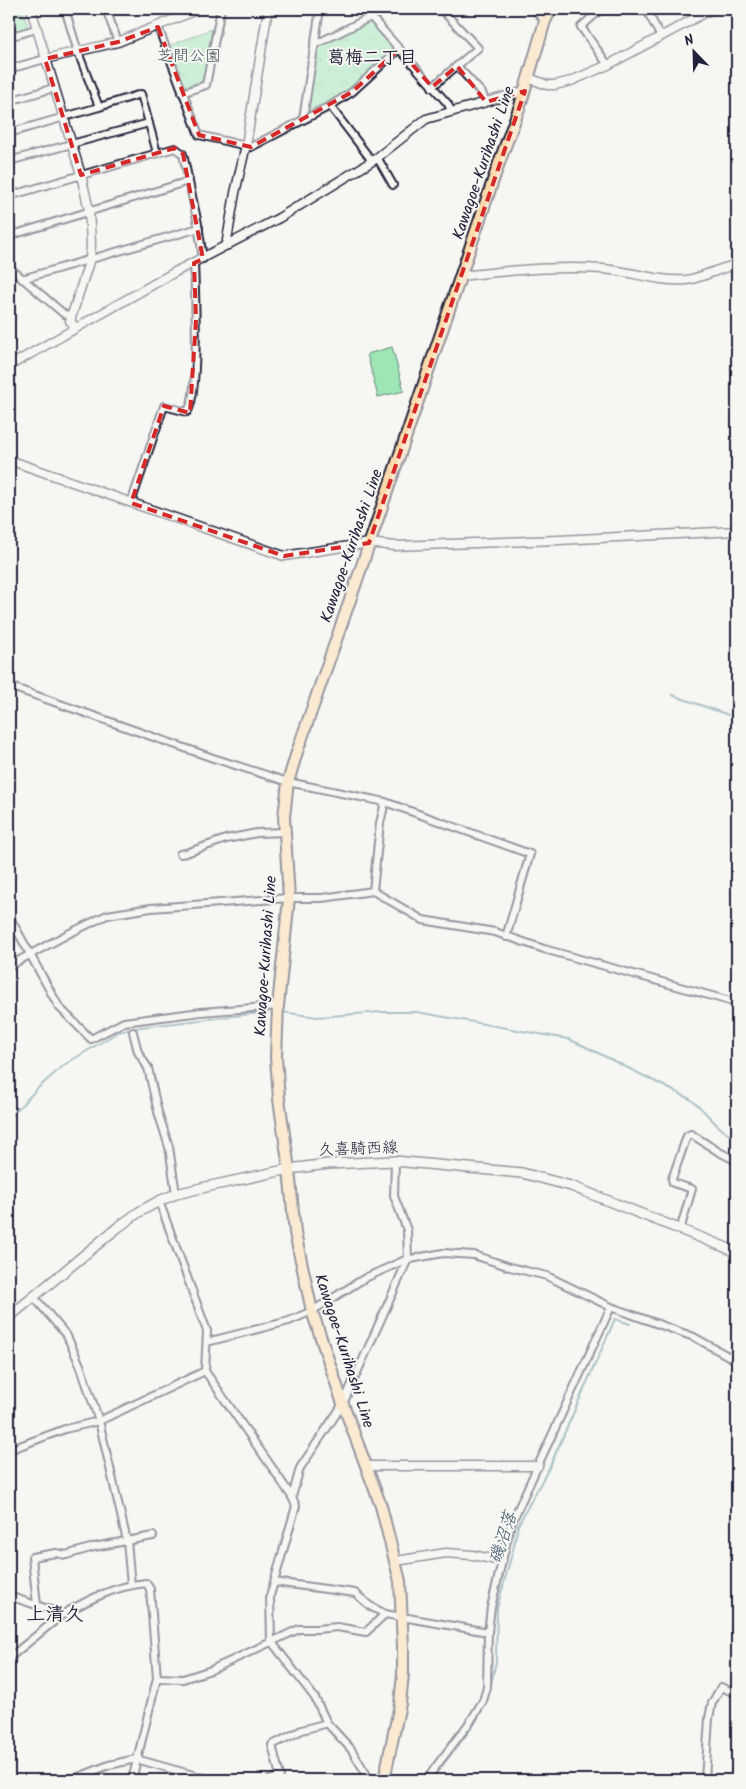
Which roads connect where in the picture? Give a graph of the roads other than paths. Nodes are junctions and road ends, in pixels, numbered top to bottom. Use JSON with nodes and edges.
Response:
{"nodes":[{"id":1,"x":31,"y":9,"type":"edge"},
{"id":2,"x":65,"y":9,"type":"edge"},
{"id":3,"x":106,"y":9,"type":"edge"},
{"id":4,"x":199,"y":9,"type":"edge"},
{"id":5,"x":221,"y":9,"type":"edge"},
{"id":6,"x":268,"y":9,"type":"edge"},
{"id":7,"x":320,"y":9,"type":"edge"},
{"id":8,"x":387,"y":9,"type":"edge"},
{"id":9,"x":441,"y":9,"type":"edge"},
{"id":10,"x":534,"y":9,"type":"edge"},
{"id":11,"x":551,"y":9,"type":"edge"},
{"id":12,"x":601,"y":9,"type":"edge"},
{"id":13,"x":646,"y":9,"type":"edge"},
{"id":14,"x":712,"y":9,"type":"edge"},
{"id":15,"x":371,"y":17,"type":"junction"},
{"id":16,"x":545,"y":21,"type":"junction"},
{"id":17,"x":158,"y":27,"type":"junction"},
{"id":18,"x":36,"y":29,"type":"junction"},
{"id":19,"x":9,"y":37,"type":"edge"},
{"id":20,"x":661,"y":37,"type":"junction"},
{"id":21,"x":118,"y":42,"type":"junction"},
{"id":22,"x":314,"y":45,"type":"junction"},
{"id":23,"x":399,"y":49,"type":"junction"},
{"id":24,"x":78,"y":52,"type":"junction"},
{"id":25,"x":45,"y":59,"type":"junction"},
{"id":26,"x":456,"y":66,"type":"junction"},
{"id":27,"x":608,"y":66,"type":"junction"},
{"id":28,"x":9,"y":69,"type":"edge"},
{"id":29,"x":529,"y":78,"type":"junction"},
{"id":30,"x":432,"y":87,"type":"junction"},
{"id":31,"x":54,"y":88,"type":"junction"},
{"id":32,"x":525,"y":91,"type":"junction"},
{"id":33,"x":182,"y":94,"type":"junction"},
{"id":34,"x":9,"y":101,"type":"edge"},
{"id":35,"x":486,"y":102,"type":"junction"},
{"id":36,"x":99,"y":106,"type":"junction"},
{"id":37,"x":330,"y":106,"type":"junction"},
{"id":38,"x":451,"y":111,"type":"junction"},
{"id":39,"x":62,"y":117,"type":"junction"},
{"id":40,"x":303,"y":119,"type":"junction"},
{"id":41,"x":149,"y":123,"type":"junction"},
{"id":42,"x":9,"y":133,"type":"edge"},
{"id":43,"x":71,"y":144,"type":"junction"},
{"id":44,"x":246,"y":145,"type":"junction"},
{"id":45,"x":157,"y":152,"type":"junction"},
{"id":46,"x":374,"y":159,"type":"junction"},
{"id":47,"x":9,"y":162,"type":"edge"},
{"id":48,"x":81,"y":175,"type":"junction"},
{"id":49,"x":189,"y":181,"type":"junction"},
{"id":50,"x":393,"y":185,"type":"dead end"},
{"id":51,"x":9,"y":196,"type":"edge"},
{"id":52,"x":89,"y":210,"type":"junction"},
{"id":53,"x":199,"y":228,"type":"junction"},
{"id":54,"x":9,"y":236,"type":"edge"},
{"id":55,"x":228,"y":246,"type":"junction"},
{"id":56,"x":203,"y":258,"type":"junction"},
{"id":57,"x":90,"y":259,"type":"junction"},
{"id":58,"x":194,"y":263,"type":"junction"},
{"id":59,"x":737,"y":265,"type":"edge"},
{"id":60,"x":9,"y":267,"type":"edge"},
{"id":61,"x":461,"y":276,"type":"junction"},
{"id":62,"x":22,"y":280,"type":"junction"},
{"id":63,"x":71,"y":316,"type":"junction"},
{"id":64,"x":76,"y":328,"type":"junction"},
{"id":65,"x":9,"y":366,"type":"edge"},
{"id":66,"x":9,"y":460,"type":"edge"},
{"id":67,"x":131,"y":503,"type":"junction"},
{"id":68,"x":737,"y":531,"type":"edge"},
{"id":69,"x":369,"y":543,"type":"junction"},
{"id":70,"x":9,"y":686,"type":"edge"},
{"id":71,"x":288,"y":782,"type":"junction"},
{"id":72,"x":385,"y":802,"type":"junction"},
{"id":73,"x":285,"y":832,"type":"junction"},
{"id":74,"x":180,"y":854,"type":"dead end"},
{"id":75,"x":373,"y":891,"type":"junction"},
{"id":76,"x":289,"y":898,"type":"junction"},
{"id":77,"x":9,"y":916,"type":"edge"},
{"id":78,"x":506,"y":937,"type":"junction"},
{"id":79,"x":31,"y":955,"type":"junction"},
{"id":80,"x":9,"y":966,"type":"edge"},
{"id":81,"x":737,"y":1003,"type":"edge"},
{"id":82,"x":278,"y":1006,"type":"junction"},
{"id":83,"x":133,"y":1032,"type":"dead end"},
{"id":84,"x":395,"y":1161,"type":"junction"},
{"id":85,"x":737,"y":1161,"type":"edge"},
{"id":86,"x":289,"y":1169,"type":"junction"},
{"id":87,"x":176,"y":1194,"type":"junction"},
{"id":88,"x":159,"y":1201,"type":"junction"},
{"id":89,"x":680,"y":1230,"type":"junction"},
{"id":90,"x":737,"y":1252,"type":"edge"},
{"id":91,"x":408,"y":1259,"type":"junction"},
{"id":92,"x":34,"y":1297,"type":"junction"},
{"id":93,"x":611,"y":1307,"type":"junction"},
{"id":94,"x":312,"y":1311,"type":"junction"},
{"id":95,"x":9,"y":1317,"type":"edge"},
{"id":96,"x":207,"y":1342,"type":"junction"},
{"id":97,"x":737,"y":1361,"type":"edge"},
{"id":98,"x":205,"y":1371,"type":"junction"},
{"id":99,"x":343,"y":1404,"type":"junction"},
{"id":100,"x":99,"y":1421,"type":"junction"},
{"id":101,"x":9,"y":1450,"type":"edge"},
{"id":102,"x":367,"y":1466,"type":"junction"},
{"id":103,"x":538,"y":1466,"type":"junction"},
{"id":104,"x":292,"y":1497,"type":"junction"},
{"id":105,"x":153,"y":1536,"type":"dead end"},
{"id":106,"x":127,"y":1541,"type":"junction"},
{"id":107,"x":502,"y":1560,"type":"junction"},
{"id":108,"x":396,"y":1561,"type":"junction"},
{"id":109,"x":274,"y":1582,"type":"junction"},
{"id":110,"x":131,"y":1585,"type":"junction"},
{"id":111,"x":9,"y":1596,"type":"edge"},
{"id":112,"x":37,"y":1605,"type":"junction"},
{"id":113,"x":64,"y":1614,"type":"junction"},
{"id":114,"x":385,"y":1614,"type":"junction"},
{"id":115,"x":402,"y":1616,"type":"junction"},
{"id":116,"x":488,"y":1632,"type":"junction"},
{"id":117,"x":271,"y":1641,"type":"junction"},
{"id":118,"x":9,"y":1658,"type":"edge"},
{"id":119,"x":157,"y":1678,"type":"junction"},
{"id":120,"x":737,"y":1694,"type":"edge"},
{"id":121,"x":327,"y":1723,"type":"junction"},
{"id":122,"x":136,"y":1759,"type":"junction"},
{"id":123,"x":92,"y":1772,"type":"junction"},
{"id":124,"x":71,"y":1780,"type":"edge"},
{"id":125,"x":91,"y":1780,"type":"edge"},
{"id":126,"x":132,"y":1780,"type":"edge"},
{"id":127,"x":211,"y":1780,"type":"edge"},
{"id":128,"x":270,"y":1780,"type":"edge"},
{"id":129,"x":370,"y":1780,"type":"edge"},
{"id":130,"x":384,"y":1780,"type":"edge"},
{"id":131,"x":428,"y":1780,"type":"edge"},
{"id":132,"x":705,"y":1780,"type":"edge"}],
"edges":[{"from":1,"to":18,"type":"street"},
{"from":2,"to":24,"type":"street"},
{"from":3,"to":21,"type":"street"},
{"from":4,"to":17,"type":"street"},
{"from":5,"to":33,"type":"street"},
{"from":6,"to":44,"type":"street"},
{"from":7,"to":22,"type":"street"},
{"from":8,"to":15,"type":"street"},
{"from":9,"to":26,"type":"street"},
{"from":10,"to":16,"type":"street"},
{"from":11,"to":16,"type":"main road","name":"Kawagoe-Kurihashi Line"},
{"from":12,"to":27,"type":"street"},
{"from":13,"to":20,"type":"street"},
{"from":14,"to":20,"type":"street"},
{"from":15,"to":22,"type":"street"},
{"from":15,"to":23,"type":"street"},
{"from":16,"to":29,"type":"main road","name":"Kawagoe-Kurihashi Line"},
{"from":17,"to":21,"type":"street"},
{"from":17,"to":33,"type":"street"},
{"from":18,"to":19,"type":"street"},
{"from":18,"to":25,"type":"street"},
{"from":20,"to":27,"type":"street"},
{"from":21,"to":24,"type":"street"},
{"from":22,"to":40,"type":"street"},
{"from":23,"to":30,"type":"street"},
{"from":23,"to":37,"type":"street"},
{"from":24,"to":25,"type":"street"},
{"from":24,"to":36,"type":"street"},
{"from":25,"to":28,"type":"street"},
{"from":25,"to":31,"type":"street"},
{"from":26,"to":30,"type":"street"},
{"from":26,"to":35,"type":"street"},
{"from":27,"to":29,"type":"street"},
{"from":29,"to":32,"type":"main road","name":"Kawagoe-Kurihashi Line"},
{"from":30,"to":38,"type":"street"},
{"from":31,"to":34,"type":"street"},
{"from":31,"to":39,"type":"street"},
{"from":32,"to":35,"type":"street"},
{"from":32,"to":61,"type":"main road","name":"Kawagoe-Kurihashi Line"},
{"from":33,"to":44,"type":"street"},
{"from":35,"to":38,"type":"street"},
{"from":36,"to":39,"type":"street"},
{"from":36,"to":41,"type":"street"},
{"from":37,"to":40,"type":"street"},
{"from":37,"to":46,"type":"street"},
{"from":38,"to":46,"type":"street"},
{"from":39,"to":42,"type":"street"},
{"from":39,"to":43,"type":"street"},
{"from":40,"to":44,"type":"street"},
{"from":41,"to":43,"type":"street"},
{"from":41,"to":45,"type":"street"},
{"from":43,"to":47,"type":"street"},
{"from":43,"to":48,"type":"street"},
{"from":44,"to":55,"type":"street"},
{"from":45,"to":48,"type":"street"},
{"from":45,"to":49,"type":"street"},
{"from":46,"to":50,"type":"street"},
{"from":46,"to":55,"type":"street"},
{"from":48,"to":51,"type":"street"},
{"from":48,"to":52,"type":"street"},
{"from":49,"to":52,"type":"street"},
{"from":49,"to":53,"type":"street"},
{"from":52,"to":54,"type":"street"},
{"from":52,"to":57,"type":"street"},
{"from":53,"to":56,"type":"street"},
{"from":53,"to":57,"type":"street"},
{"from":55,"to":56,"type":"street"},
{"from":56,"to":58,"type":"street"},
{"from":57,"to":62,"type":"street"},
{"from":57,"to":63,"type":"street"},
{"from":58,"to":64,"type":"street"},
{"from":58,"to":67,"type":"street"},
{"from":59,"to":61,"type":"street"},
{"from":60,"to":62,"type":"street"},
{"from":61,"to":69,"type":"main road","name":"Kawagoe-Kurihashi Line"},
{"from":62,"to":63,"type":"street"},
{"from":63,"to":64,"type":"street"},
{"from":64,"to":65,"type":"street"},
{"from":66,"to":67,"type":"street"},
{"from":67,"to":69,"type":"street"},
{"from":68,"to":69,"type":"street"},
{"from":69,"to":71,"type":"main road","name":"Kawagoe-Kurihashi Line"},
{"from":70,"to":71,"type":"street"},
{"from":71,"to":72,"type":"street"},
{"from":71,"to":73,"type":"main road","name":"Kawagoe-Kurihashi Line"},
{"from":72,"to":75,"type":"street"},
{"from":72,"to":78,"type":"street"},
{"from":73,"to":74,"type":"street"},
{"from":73,"to":76,"type":"main road","name":"Kawagoe-Kurihashi Line"},
{"from":75,"to":76,"type":"street"},
{"from":75,"to":78,"type":"street"},
{"from":76,"to":79,"type":"street"},
{"from":76,"to":82,"type":"main road","name":"Kawagoe-Kurihashi Line"},
{"from":77,"to":79,"type":"street"},
{"from":78,"to":81,"type":"street"},
{"from":79,"to":80,"type":"street"},
{"from":79,"to":82,"type":"street"},
{"from":82,"to":86,"type":"main road","name":"Kawagoe-Kurihashi Line"},
{"from":83,"to":87,"type":"street"},
{"from":84,"to":86,"type":"main road","name":"久喜騎西線"},
{"from":84,"to":89,"type":"main road","name":"久喜騎西線"},
{"from":84,"to":91,"type":"street"},
{"from":85,"to":89,"type":"street"},
{"from":86,"to":87,"type":"main road","name":"久喜騎西線"},
{"from":86,"to":94,"type":"main road","name":"Kawagoe-Kurihashi Line"},
{"from":87,"to":88,"type":"main road","name":"久喜騎西線"},
{"from":88,"to":92,"type":"main road","name":"久喜騎西線"},
{"from":88,"to":96,"type":"street"},
{"from":89,"to":90,"type":"main road","name":"久喜騎西線"},
{"from":91,"to":93,"type":"street"},
{"from":91,"to":94,"type":"street"},
{"from":91,"to":99,"type":"street"},
{"from":92,"to":95,"type":"main road","name":"久喜騎西線"},
{"from":92,"to":100,"type":"street"},
{"from":93,"to":97,"type":"street"},
{"from":93,"to":103,"type":"street"},
{"from":94,"to":96,"type":"street"},
{"from":94,"to":99,"type":"main road","name":"Kawagoe-Kurihashi Line"},
{"from":96,"to":98,"type":"street"},
{"from":98,"to":100,"type":"street"},
{"from":98,"to":104,"type":"street"},
{"from":99,"to":102,"type":"main road","name":"Kawagoe-Kurihashi Line"},
{"from":99,"to":104,"type":"street"},
{"from":100,"to":101,"type":"street"},
{"from":100,"to":106,"type":"street"},
{"from":102,"to":103,"type":"street"},
{"from":102,"to":108,"type":"main road","name":"Kawagoe-Kurihashi Line"},
{"from":103,"to":107,"type":"street"},
{"from":104,"to":109,"type":"street"},
{"from":105,"to":106,"type":"street"},
{"from":106,"to":110,"type":"street"},
{"from":106,"to":112,"type":"street"},
{"from":107,"to":108,"type":"street"},
{"from":107,"to":116,"type":"street"},
{"from":108,"to":115,"type":"main road","name":"Kawagoe-Kurihashi Line"},
{"from":109,"to":114,"type":"street"},
{"from":109,"to":117,"type":"street"},
{"from":110,"to":113,"type":"street"},
{"from":110,"to":119,"type":"street"},
{"from":111,"to":112,"type":"street"},
{"from":112,"to":113,"type":"street"},
{"from":113,"to":118,"type":"street"},
{"from":114,"to":115,"type":"street"},
{"from":114,"to":117,"type":"street"},
{"from":115,"to":116,"type":"street"},
{"from":115,"to":130,"type":"main road","name":"Kawagoe-Kurihashi Line"},
{"from":116,"to":131,"type":"street"},
{"from":117,"to":119,"type":"street"},
{"from":117,"to":121,"type":"street"},
{"from":119,"to":122,"type":"street"},
{"from":120,"to":132,"type":"street"},
{"from":121,"to":128,"type":"street"},
{"from":121,"to":129,"type":"street"},
{"from":122,"to":123,"type":"street"},
{"from":122,"to":126,"type":"street"},
{"from":122,"to":127,"type":"street"},
{"from":123,"to":124,"type":"street"},
{"from":123,"to":125,"type":"street"}]}
